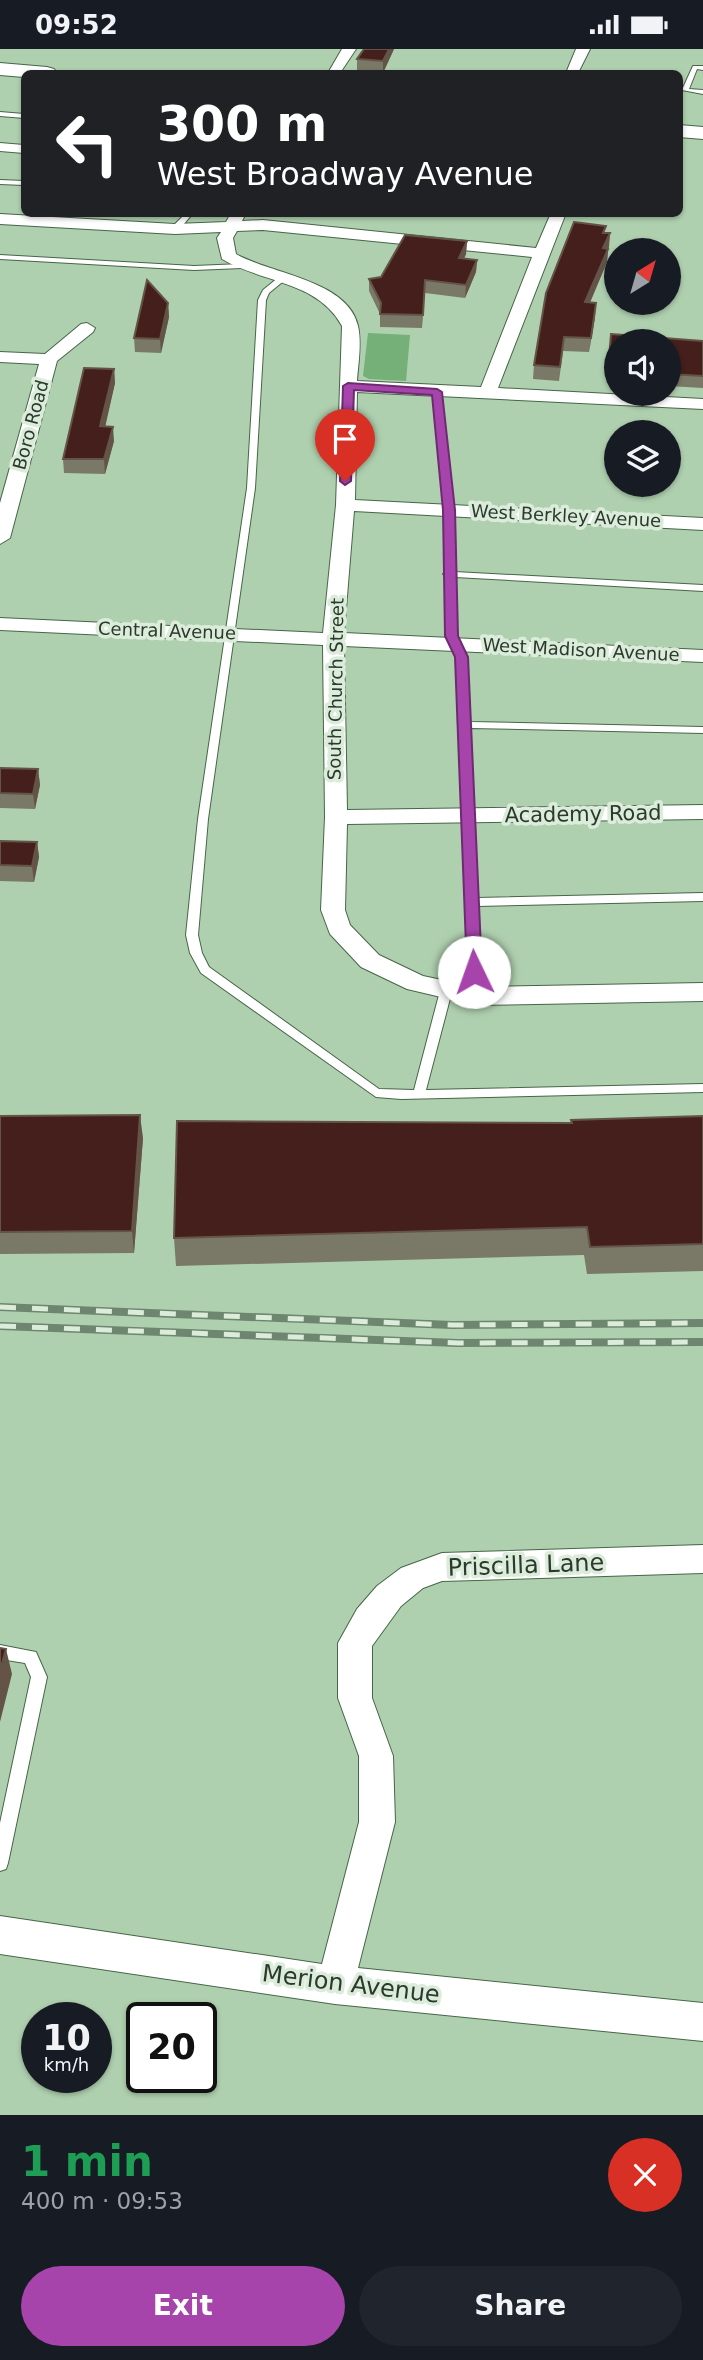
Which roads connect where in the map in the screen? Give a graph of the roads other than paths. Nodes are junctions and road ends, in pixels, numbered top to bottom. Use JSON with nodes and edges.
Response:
{"nodes":[{"id":1,"x":349,"y":49,"type":"edge"},
{"id":2,"x":583,"y":49,"type":"edge"},
{"id":3,"x":703,"y":68,"type":"edge"},
{"id":4,"x":0,"y":69,"type":"edge"},
{"id":5,"x":336,"y":70,"type":"edge"},
{"id":6,"x":573,"y":70,"type":"edge"},
{"id":7,"x":21,"y":71,"type":"edge"},
{"id":8,"x":691,"y":77,"type":"junction"},
{"id":9,"x":703,"y":78,"type":"edge"},
{"id":10,"x":703,"y":92,"type":"edge"},
{"id":11,"x":0,"y":114,"type":"edge"},
{"id":12,"x":21,"y":115,"type":"edge"},
{"id":13,"x":683,"y":131,"type":"edge"},
{"id":14,"x":703,"y":133,"type":"edge"},
{"id":15,"x":0,"y":147,"type":"edge"},
{"id":16,"x":21,"y":149,"type":"edge"},
{"id":17,"x":0,"y":182,"type":"edge"},
{"id":18,"x":21,"y":183,"type":"edge"},
{"id":19,"x":186,"y":217,"type":"edge"},
{"id":20,"x":557,"y":217,"type":"edge"},
{"id":21,"x":0,"y":219,"type":"edge"},
{"id":22,"x":235,"y":220,"type":"edge"},
{"id":23,"x":175,"y":229,"type":"junction"},
{"id":24,"x":541,"y":253,"type":"junction"},
{"id":25,"x":0,"y":257,"type":"edge"},
{"id":26,"x":242,"y":266,"type":"junction"},
{"id":27,"x":282,"y":279,"type":"junction"},
{"id":28,"x":87,"y":328,"type":"dead end"},
{"id":29,"x":0,"y":357,"type":"edge"},
{"id":30,"x":49,"y":359,"type":"junction"},
{"id":31,"x":348,"y":386,"type":"junction"},
{"id":32,"x":437,"y":392,"type":"junction"},
{"id":33,"x":486,"y":394,"type":"junction"},
{"id":34,"x":703,"y":404,"type":"edge"},
{"id":35,"x":345,"y":505,"type":"junction"},
{"id":36,"x":449,"y":510,"type":"junction"},
{"id":37,"x":703,"y":524,"type":"edge"},
{"id":38,"x":0,"y":538,"type":"edge"},
{"id":39,"x":448,"y":574,"type":"junction"},
{"id":40,"x":703,"y":588,"type":"edge"},
{"id":41,"x":0,"y":624,"type":"edge"},
{"id":42,"x":229,"y":634,"type":"junction"},
{"id":43,"x":333,"y":638,"type":"junction"},
{"id":44,"x":455,"y":644,"type":"junction"},
{"id":45,"x":703,"y":656,"type":"edge"},
{"id":46,"x":463,"y":725,"type":"junction"},
{"id":47,"x":703,"y":730,"type":"edge"},
{"id":48,"x":703,"y":812,"type":"edge"},
{"id":49,"x":469,"y":816,"type":"junction"},
{"id":50,"x":336,"y":817,"type":"junction"},
{"id":51,"x":703,"y":897,"type":"edge"},
{"id":52,"x":471,"y":902,"type":"junction"},
{"id":53,"x":446,"y":991,"type":"junction"},
{"id":54,"x":703,"y":992,"type":"edge"},
{"id":55,"x":475,"y":996,"type":"junction"},
{"id":56,"x":703,"y":1088,"type":"edge"},
{"id":57,"x":419,"y":1093,"type":"junction"},
{"id":58,"x":703,"y":1559,"type":"edge"},
{"id":59,"x":0,"y":1652,"type":"edge"},
{"id":60,"x":0,"y":1863,"type":"edge"},
{"id":61,"x":0,"y":1935,"type":"edge"},
{"id":62,"x":335,"y":1985,"type":"junction"},
{"id":63,"x":703,"y":2022,"type":"edge"}],
"edges":[{"from":1,"to":5,"type":"street"},
{"from":2,"to":6,"type":"street"},
{"from":3,"to":8,"type":"lane"},
{"from":4,"to":7,"type":"main road"},
{"from":8,"to":9,"type":"lane"},
{"from":8,"to":10,"type":"lane"},
{"from":11,"to":12,"type":"lane"},
{"from":13,"to":14,"type":"main road"},
{"from":15,"to":16,"type":"street"},
{"from":17,"to":18,"type":"lane"},
{"from":19,"to":23,"type":"lane"},
{"from":20,"to":24,"type":"street"},
{"from":21,"to":23,"type":"street"},
{"from":22,"to":23,"type":"street"},
{"from":22,"to":24,"type":"street"},
{"from":22,"to":26,"type":"street"},
{"from":24,"to":33,"type":"street"},
{"from":25,"to":26,"type":"lane"},
{"from":26,"to":27,"type":"street","name":"South Church Street"},
{"from":27,"to":31,"type":"street","name":"South Church Street"},
{"from":27,"to":42,"type":"lane"},
{"from":28,"to":30,"type":"street","name":"Boro Road"},
{"from":29,"to":30,"type":"street"},
{"from":30,"to":38,"type":"street","name":"Boro Road"},
{"from":31,"to":32,"type":"street"},
{"from":31,"to":35,"type":"street","name":"South Church Street"},
{"from":32,"to":33,"type":"street"},
{"from":32,"to":36,"type":"lane"},
{"from":33,"to":34,"type":"street"},
{"from":35,"to":36,"type":"street","name":"West Berkley Avenue"},
{"from":35,"to":43,"type":"street","name":"South Church Street"},
{"from":36,"to":37,"type":"street","name":"West Berkley Avenue"},
{"from":36,"to":39,"type":"lane"},
{"from":39,"to":40,"type":"lane"},
{"from":39,"to":44,"type":"lane"},
{"from":41,"to":42,"type":"street","name":"Central Avenue"},
{"from":42,"to":43,"type":"street","name":"Central Avenue"},
{"from":42,"to":57,"type":"lane"},
{"from":43,"to":44,"type":"street","name":"West Madison Avenue"},
{"from":43,"to":50,"type":"street","name":"South Church Street"},
{"from":44,"to":45,"type":"street","name":"West Madison Avenue"},
{"from":44,"to":46,"type":"lane"},
{"from":46,"to":47,"type":"lane"},
{"from":46,"to":49,"type":"lane"},
{"from":48,"to":49,"type":"street","name":"Academy Road"},
{"from":49,"to":50,"type":"street","name":"Academy Road"},
{"from":49,"to":52,"type":"lane"},
{"from":50,"to":53,"type":"street","name":"South Church Street"},
{"from":51,"to":52,"type":"lane"},
{"from":52,"to":55,"type":"lane"},
{"from":53,"to":55,"type":"street"},
{"from":53,"to":57,"type":"lane"},
{"from":54,"to":55,"type":"street"},
{"from":56,"to":57,"type":"lane"},
{"from":58,"to":62,"type":"street","name":"Priscilla Lane"},
{"from":59,"to":60,"type":"lane"},
{"from":61,"to":62,"type":"street","name":"Merion Avenue"},
{"from":62,"to":63,"type":"street","name":"Merion Avenue"}]}
